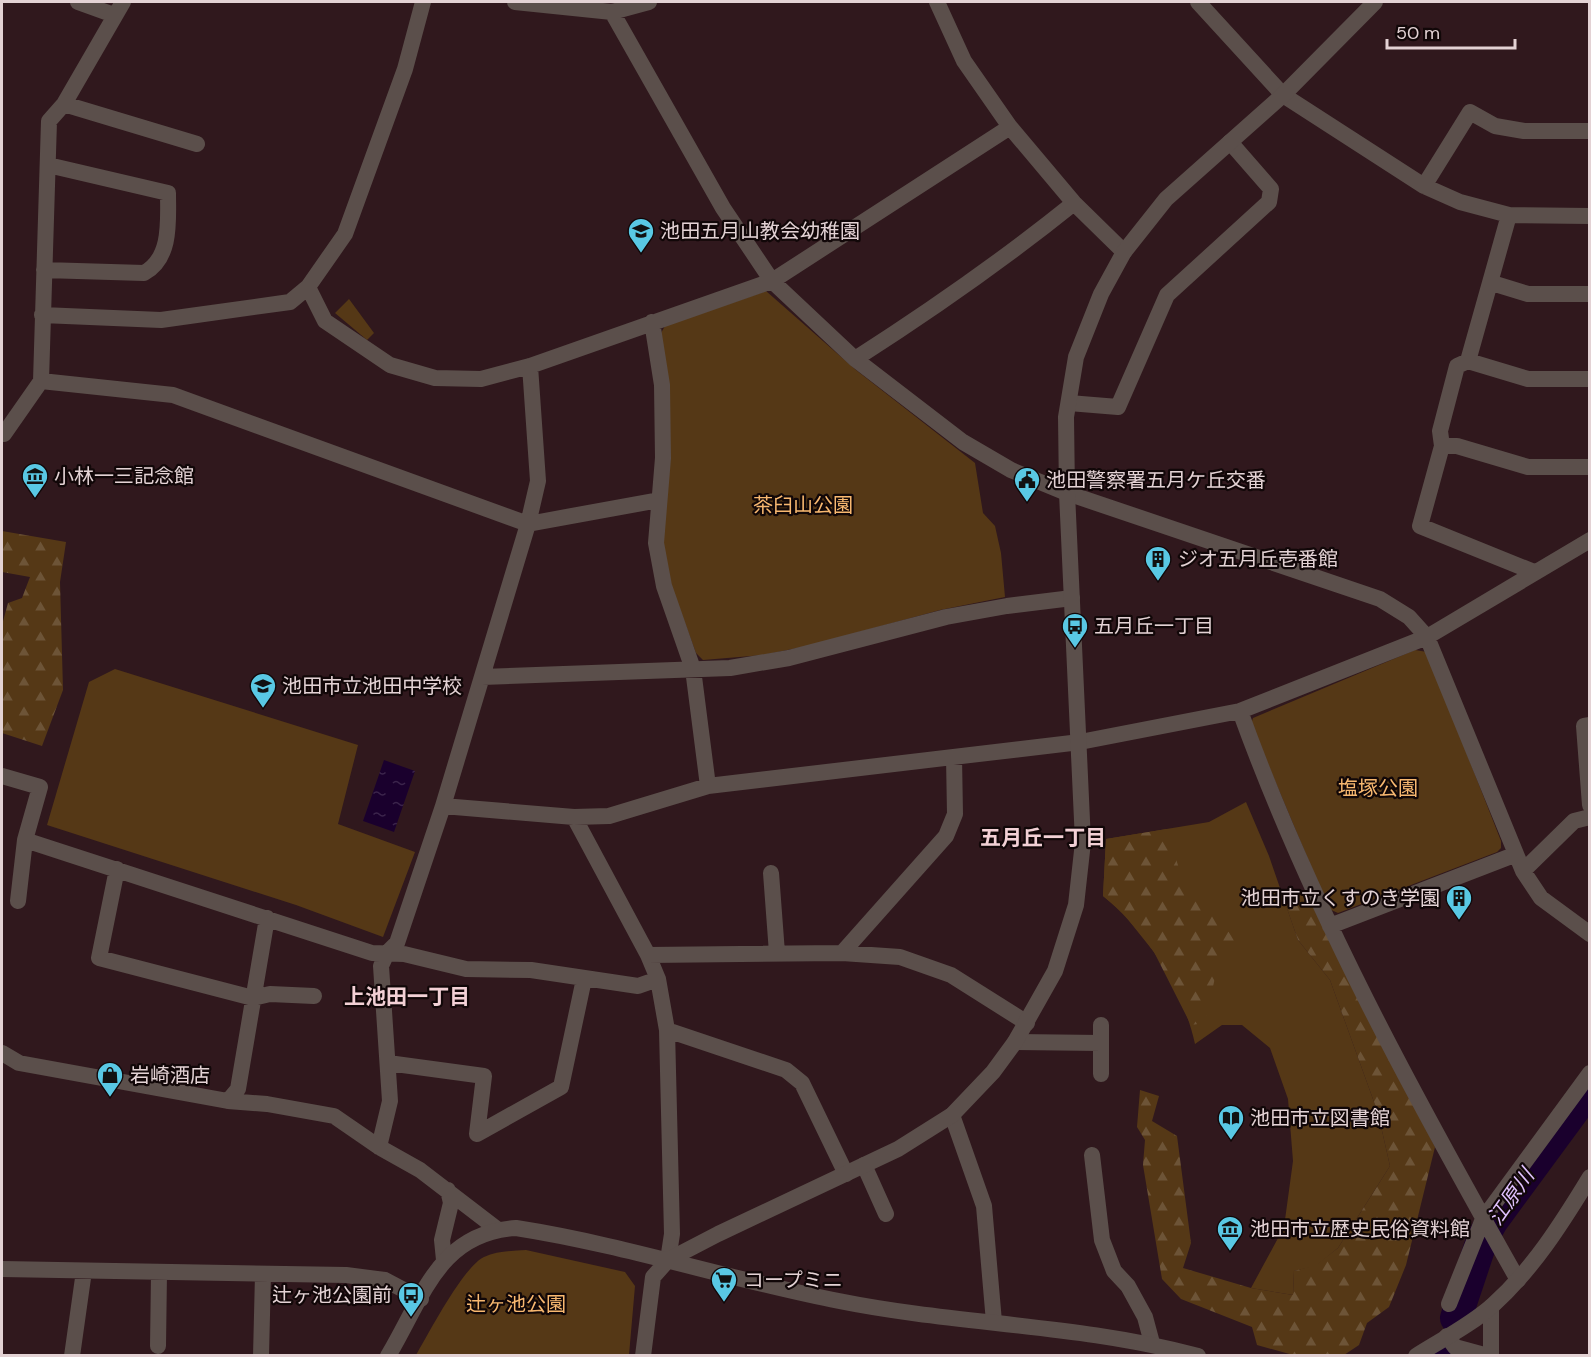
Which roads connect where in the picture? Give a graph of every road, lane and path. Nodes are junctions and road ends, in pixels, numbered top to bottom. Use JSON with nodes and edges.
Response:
{"nodes":[{"id":1,"x":78,"y":2,"type":"edge"},
{"id":2,"x":423,"y":2,"type":"edge"},
{"id":3,"x":515,"y":2,"type":"edge"},
{"id":4,"x":648,"y":2,"type":"edge"},
{"id":5,"x":937,"y":2,"type":"edge"},
{"id":6,"x":1198,"y":2,"type":"edge"},
{"id":7,"x":1375,"y":2,"type":"edge"},
{"id":8,"x":119,"y":8,"type":"edge"},
{"id":9,"x":612,"y":12,"type":"junction"},
{"id":10,"x":1283,"y":95,"type":"junction"},
{"id":11,"x":64,"y":104,"type":"junction"},
{"id":12,"x":1010,"y":127,"type":"junction"},
{"id":13,"x":1590,"y":131,"type":"edge"},
{"id":14,"x":1230,"y":142,"type":"junction"},
{"id":15,"x":197,"y":144,"type":"dead end"},
{"id":16,"x":48,"y":165,"type":"junction"},
{"id":17,"x":1424,"y":186,"type":"junction"},
{"id":18,"x":1074,"y":203,"type":"junction"},
{"id":19,"x":1509,"y":214,"type":"junction"},
{"id":20,"x":1590,"y":216,"type":"edge"},
{"id":21,"x":1124,"y":252,"type":"junction"},
{"id":22,"x":44,"y":270,"type":"junction"},
{"id":23,"x":772,"y":280,"type":"junction"},
{"id":24,"x":1492,"y":283,"type":"junction"},
{"id":25,"x":309,"y":287,"type":"junction"},
{"id":26,"x":1590,"y":294,"type":"edge"},
{"id":27,"x":42,"y":315,"type":"junction"},
{"id":28,"x":652,"y":322,"type":"junction"},
{"id":29,"x":855,"y":358,"type":"junction"},
{"id":30,"x":1468,"y":361,"type":"junction"},
{"id":31,"x":530,"y":366,"type":"junction"},
{"id":32,"x":1590,"y":379,"type":"edge"},
{"id":33,"x":40,"y":381,"type":"junction"},
{"id":34,"x":1069,"y":404,"type":"junction"},
{"id":35,"x":2,"y":434,"type":"edge"},
{"id":36,"x":1442,"y":446,"type":"junction"},
{"id":37,"x":1590,"y":467,"type":"edge"},
{"id":38,"x":1066,"y":492,"type":"junction"},
{"id":39,"x":659,"y":500,"type":"junction"},
{"id":40,"x":528,"y":524,"type":"junction"},
{"id":41,"x":1590,"y":540,"type":"edge"},
{"id":42,"x":1534,"y":572,"type":"junction"},
{"id":43,"x":1072,"y":598,"type":"junction"},
{"id":44,"x":1427,"y":637,"type":"junction"},
{"id":45,"x":693,"y":669,"type":"junction"},
{"id":46,"x":482,"y":677,"type":"junction"},
{"id":47,"x":1240,"y":711,"type":"junction"},
{"id":48,"x":1590,"y":725,"type":"edge"},
{"id":49,"x":1080,"y":742,"type":"junction"},
{"id":50,"x":954,"y":757,"type":"junction"},
{"id":51,"x":2,"y":776,"type":"edge"},
{"id":52,"x":708,"y":786,"type":"junction"},
{"id":53,"x":1590,"y":805,"type":"edge"},
{"id":54,"x":443,"y":806,"type":"junction"},
{"id":55,"x":574,"y":817,"type":"junction"},
{"id":56,"x":1590,"y":817,"type":"edge"},
{"id":57,"x":25,"y":840,"type":"junction"},
{"id":58,"x":1514,"y":855,"type":"junction"},
{"id":59,"x":117,"y":869,"type":"junction"},
{"id":60,"x":1523,"y":871,"type":"junction"},
{"id":61,"x":771,"y":873,"type":"dead end"},
{"id":62,"x":18,"y":901,"type":"dead end"},
{"id":63,"x":267,"y":918,"type":"junction"},
{"id":64,"x":1330,"y":926,"type":"junction"},
{"id":65,"x":1590,"y":934,"type":"edge"},
{"id":66,"x":842,"y":952,"type":"junction"},
{"id":67,"x":387,"y":953,"type":"junction"},
{"id":68,"x":777,"y":953,"type":"junction"},
{"id":69,"x":648,"y":955,"type":"junction"},
{"id":70,"x":584,"y":979,"type":"junction"},
{"id":71,"x":658,"y":979,"type":"junction"},
{"id":72,"x":314,"y":996,"type":"dead end"},
{"id":73,"x":253,"y":998,"type":"junction"},
{"id":74,"x":1027,"y":1023,"type":"junction"},
{"id":75,"x":1101,"y":1024,"type":"dead end"},
{"id":76,"x":668,"y":1030,"type":"junction"},
{"id":77,"x":1015,"y":1042,"type":"junction"},
{"id":78,"x":1101,"y":1043,"type":"junction"},
{"id":79,"x":2,"y":1053,"type":"edge"},
{"id":80,"x":388,"y":1063,"type":"junction"},
{"id":81,"x":1590,"y":1073,"type":"edge"},
{"id":82,"x":1101,"y":1074,"type":"dead end"},
{"id":83,"x":228,"y":1101,"type":"junction"},
{"id":84,"x":952,"y":1115,"type":"junction"},
{"id":85,"x":379,"y":1147,"type":"junction"},
{"id":86,"x":1092,"y":1155,"type":"dead end"},
{"id":87,"x":864,"y":1165,"type":"junction"},
{"id":88,"x":846,"y":1174,"type":"junction"},
{"id":89,"x":1589,"y":1179,"type":"edge"},
{"id":90,"x":448,"y":1190,"type":"junction"},
{"id":91,"x":886,"y":1214,"type":"dead end"},
{"id":92,"x":1487,"y":1225,"type":"junction"},
{"id":93,"x":497,"y":1229,"type":"junction"},
{"id":94,"x":444,"y":1260,"type":"junction"},
{"id":95,"x":668,"y":1260,"type":"junction"},
{"id":96,"x":2,"y":1269,"type":"edge"},
{"id":97,"x":84,"y":1271,"type":"junction"},
{"id":98,"x":159,"y":1273,"type":"junction"},
{"id":99,"x":262,"y":1274,"type":"junction"},
{"id":100,"x":1518,"y":1280,"type":"junction"},
{"id":101,"x":421,"y":1299,"type":"junction"},
{"id":102,"x":1449,"y":1305,"type":"dead end"},
{"id":103,"x":1491,"y":1307,"type":"junction"},
{"id":104,"x":994,"y":1322,"type":"junction"},
{"id":105,"x":1447,"y":1336,"type":"junction"},
{"id":106,"x":1152,"y":1343,"type":"junction"},
{"id":107,"x":158,"y":1346,"type":"dead end"},
{"id":108,"x":72,"y":1356,"type":"edge"},
{"id":109,"x":261,"y":1356,"type":"edge"},
{"id":110,"x":388,"y":1356,"type":"edge"},
{"id":111,"x":643,"y":1356,"type":"edge"},
{"id":112,"x":1198,"y":1356,"type":"edge"},
{"id":113,"x":1416,"y":1356,"type":"edge"},
{"id":114,"x":1490,"y":1356,"type":"edge"}],
"edges":[{"from":1,"to":8,"type":"street"},
{"from":2,"to":25,"type":"street"},
{"from":3,"to":9,"type":"street"},
{"from":4,"to":9,"type":"street"},
{"from":5,"to":12,"type":"street"},
{"from":6,"to":10,"type":"street"},
{"from":7,"to":10,"type":"street"},
{"from":8,"to":11,"type":"street"},
{"from":9,"to":23,"type":"street"},
{"from":10,"to":14,"type":"street"},
{"from":10,"to":17,"type":"street"},
{"from":11,"to":15,"type":"street"},
{"from":11,"to":16,"type":"street"},
{"from":12,"to":18,"type":"street"},
{"from":12,"to":23,"type":"street"},
{"from":13,"to":17,"type":"street"},
{"from":14,"to":21,"type":"street"},
{"from":14,"to":34,"type":"street"},
{"from":16,"to":22,"type":"street"},
{"from":16,"to":22,"type":"street"},
{"from":17,"to":19,"type":"street"},
{"from":18,"to":21,"type":"street"},
{"from":18,"to":29,"type":"street"},
{"from":19,"to":20,"type":"street"},
{"from":19,"to":24,"type":"street"},
{"from":21,"to":34,"type":"street"},
{"from":22,"to":27,"type":"street"},
{"from":23,"to":28,"type":"street"},
{"from":23,"to":29,"type":"street"},
{"from":24,"to":26,"type":"street"},
{"from":24,"to":30,"type":"street"},
{"from":25,"to":27,"type":"street"},
{"from":25,"to":31,"type":"street"},
{"from":27,"to":33,"type":"street"},
{"from":28,"to":31,"type":"street"},
{"from":28,"to":39,"type":"street"},
{"from":29,"to":38,"type":"street"},
{"from":30,"to":32,"type":"street"},
{"from":30,"to":36,"type":"street"},
{"from":31,"to":40,"type":"street"},
{"from":33,"to":35,"type":"street"},
{"from":33,"to":40,"type":"street"},
{"from":34,"to":38,"type":"street"},
{"from":36,"to":37,"type":"street"},
{"from":36,"to":42,"type":"street"},
{"from":38,"to":43,"type":"street"},
{"from":38,"to":44,"type":"street"},
{"from":39,"to":40,"type":"street"},
{"from":39,"to":45,"type":"street"},
{"from":40,"to":46,"type":"street"},
{"from":41,"to":42,"type":"street"},
{"from":42,"to":44,"type":"street"},
{"from":43,"to":45,"type":"street"},
{"from":43,"to":49,"type":"street"},
{"from":44,"to":47,"type":"street"},
{"from":44,"to":58,"type":"street"},
{"from":45,"to":46,"type":"street"},
{"from":45,"to":52,"type":"street"},
{"from":46,"to":54,"type":"street"},
{"from":47,"to":49,"type":"street"},
{"from":47,"to":64,"type":"street"},
{"from":48,"to":53,"type":"street"},
{"from":49,"to":50,"type":"street"},
{"from":49,"to":74,"type":"street"},
{"from":50,"to":52,"type":"street"},
{"from":50,"to":66,"type":"street"},
{"from":51,"to":57,"type":"street"},
{"from":52,"to":55,"type":"street"},
{"from":54,"to":55,"type":"street"},
{"from":54,"to":67,"type":"street"},
{"from":55,"to":69,"type":"street"},
{"from":56,"to":60,"type":"street"},
{"from":57,"to":59,"type":"street"},
{"from":57,"to":62,"type":"street"},
{"from":58,"to":60,"type":"street"},
{"from":58,"to":64,"type":"street"},
{"from":59,"to":63,"type":"street"},
{"from":59,"to":73,"type":"street"},
{"from":60,"to":65,"type":"street"},
{"from":61,"to":68,"type":"street"},
{"from":63,"to":67,"type":"street"},
{"from":63,"to":73,"type":"street"},
{"from":64,"to":92,"type":"street"},
{"from":66,"to":68,"type":"street"},
{"from":66,"to":74,"type":"street"},
{"from":67,"to":70,"type":"street"},
{"from":67,"to":80,"type":"street"},
{"from":68,"to":69,"type":"street"},
{"from":69,"to":71,"type":"street"},
{"from":70,"to":71,"type":"street"},
{"from":70,"to":80,"type":"street"},
{"from":71,"to":76,"type":"street"},
{"from":72,"to":73,"type":"street"},
{"from":73,"to":83,"type":"street"},
{"from":74,"to":77,"type":"street"},
{"from":75,"to":78,"type":"street"},
{"from":76,"to":88,"type":"street"},
{"from":76,"to":95,"type":"street"},
{"from":77,"to":78,"type":"street"},
{"from":77,"to":84,"type":"street"},
{"from":78,"to":82,"type":"street"},
{"from":79,"to":83,"type":"street"},
{"from":80,"to":85,"type":"street"},
{"from":81,"to":92,"type":"street"},
{"from":83,"to":85,"type":"street"},
{"from":84,"to":87,"type":"street"},
{"from":84,"to":104,"type":"street"},
{"from":85,"to":90,"type":"street"},
{"from":86,"to":106,"type":"street"},
{"from":87,"to":88,"type":"street"},
{"from":87,"to":91,"type":"street"},
{"from":88,"to":95,"type":"street"},
{"from":89,"to":100,"type":"street"},
{"from":90,"to":93,"type":"street"},
{"from":90,"to":94,"type":"street"},
{"from":92,"to":100,"type":"street"},
{"from":92,"to":102,"type":"street"},
{"from":93,"to":94,"type":"street"},
{"from":93,"to":95,"type":"street"},
{"from":94,"to":101,"type":"street"},
{"from":95,"to":104,"type":"street"},
{"from":95,"to":111,"type":"street"},
{"from":96,"to":97,"type":"street"},
{"from":97,"to":98,"type":"street"},
{"from":97,"to":108,"type":"street"},
{"from":98,"to":99,"type":"street"},
{"from":98,"to":107,"type":"street"},
{"from":99,"to":101,"type":"street"},
{"from":99,"to":109,"type":"street"},
{"from":100,"to":103,"type":"street"},
{"from":101,"to":110,"type":"street"},
{"from":103,"to":105,"type":"street"},
{"from":103,"to":114,"type":"street"},
{"from":104,"to":106,"type":"street"},
{"from":105,"to":113,"type":"street"},
{"from":105,"to":114,"type":"street"},
{"from":106,"to":112,"type":"street"}]}
